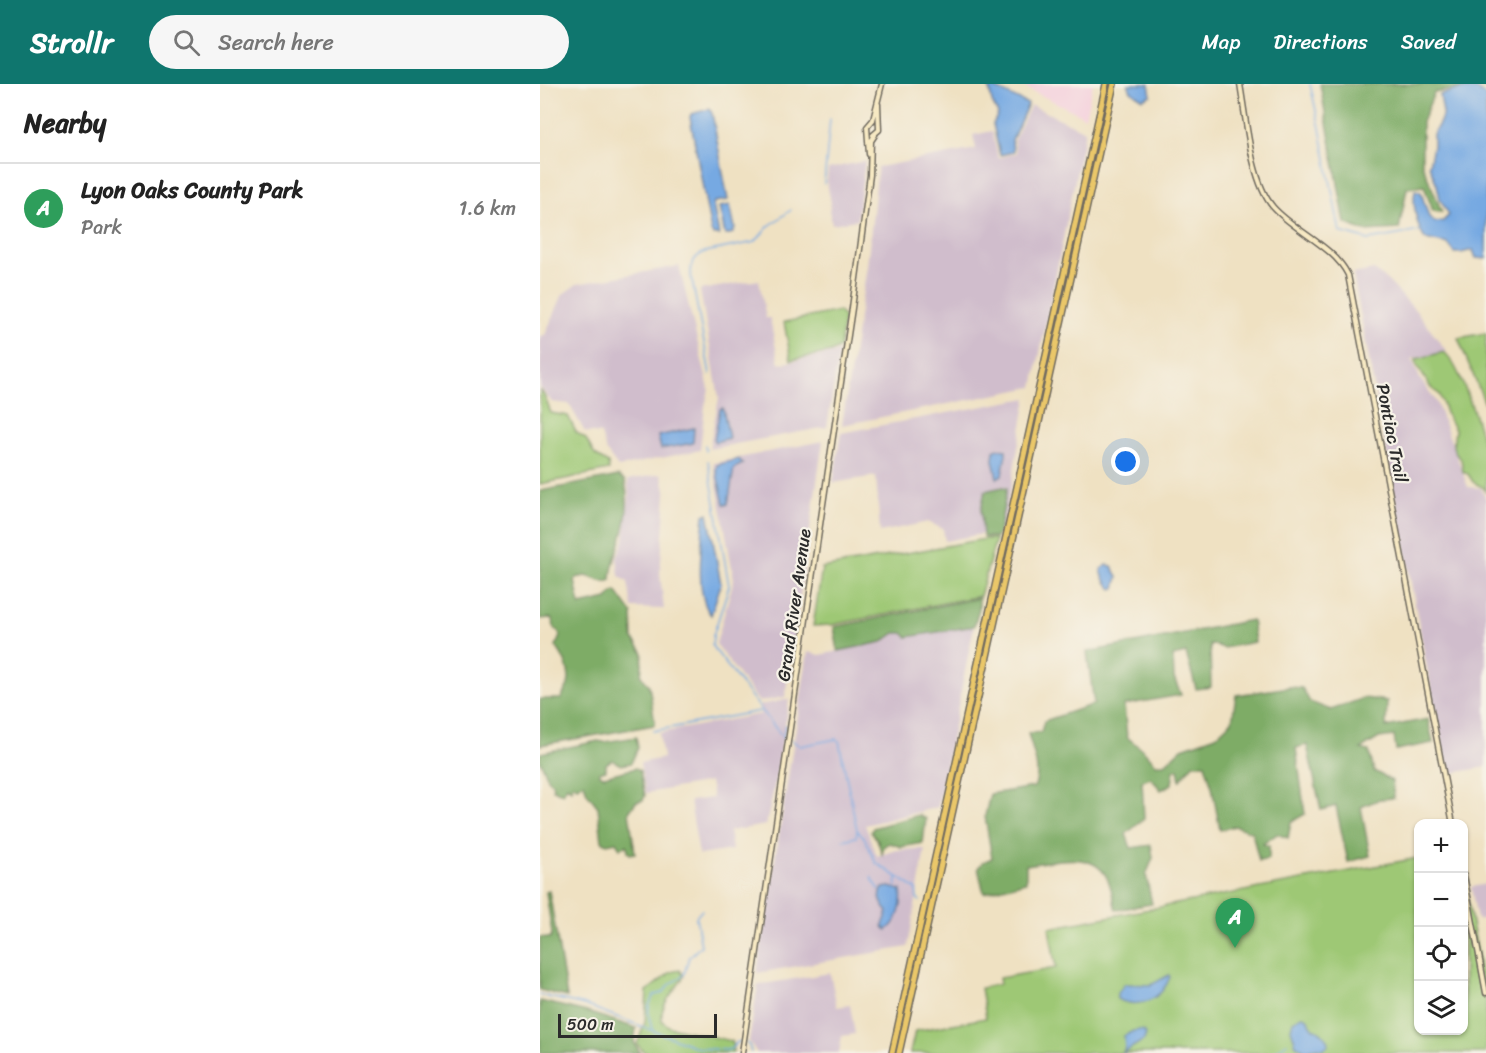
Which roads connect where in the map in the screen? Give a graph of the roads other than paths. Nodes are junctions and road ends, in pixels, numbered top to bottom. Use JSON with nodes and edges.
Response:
{"nodes":[{"id":1,"x":882,"y":84,"type":"edge"},
{"id":2,"x":1106,"y":84,"type":"edge"},
{"id":3,"x":1114,"y":84,"type":"edge"},
{"id":4,"x":1240,"y":84,"type":"edge"},
{"id":5,"x":878,"y":104,"type":"junction"},
{"id":6,"x":871,"y":123,"type":"junction"},
{"id":7,"x":878,"y":125,"type":"junction"},
{"id":8,"x":867,"y":132,"type":"junction"},
{"id":9,"x":875,"y":135,"type":"junction"},
{"id":10,"x":871,"y":160,"type":"junction"},
{"id":11,"x":1452,"y":819,"type":"edge"},
{"id":12,"x":1468,"y":896,"type":"edge"},
{"id":13,"x":1486,"y":993,"type":"edge"},
{"id":14,"x":742,"y":1053,"type":"edge"},
{"id":15,"x":892,"y":1053,"type":"edge"},
{"id":16,"x":899,"y":1053,"type":"edge"}],
"edges":[{"from":1,"to":5,"type":"main road"},
{"from":2,"to":15,"type":"highway"},
{"from":3,"to":16,"type":"highway"},
{"from":4,"to":11,"type":"main road","name":"Pontiac Trail"},
{"from":5,"to":6,"type":"main road"},
{"from":5,"to":7,"type":"main road"},
{"from":6,"to":7,"type":"main road"},
{"from":6,"to":8,"type":"main road"},
{"from":7,"to":9,"type":"main road"},
{"from":8,"to":9,"type":"main road"},
{"from":8,"to":10,"type":"main road","name":"Grand River Avenue"},
{"from":9,"to":10,"type":"main road","name":"Grand River Avenue"},
{"from":10,"to":14,"type":"main road","name":"Grand River Avenue"},
{"from":12,"to":13,"type":"main road"}]}
